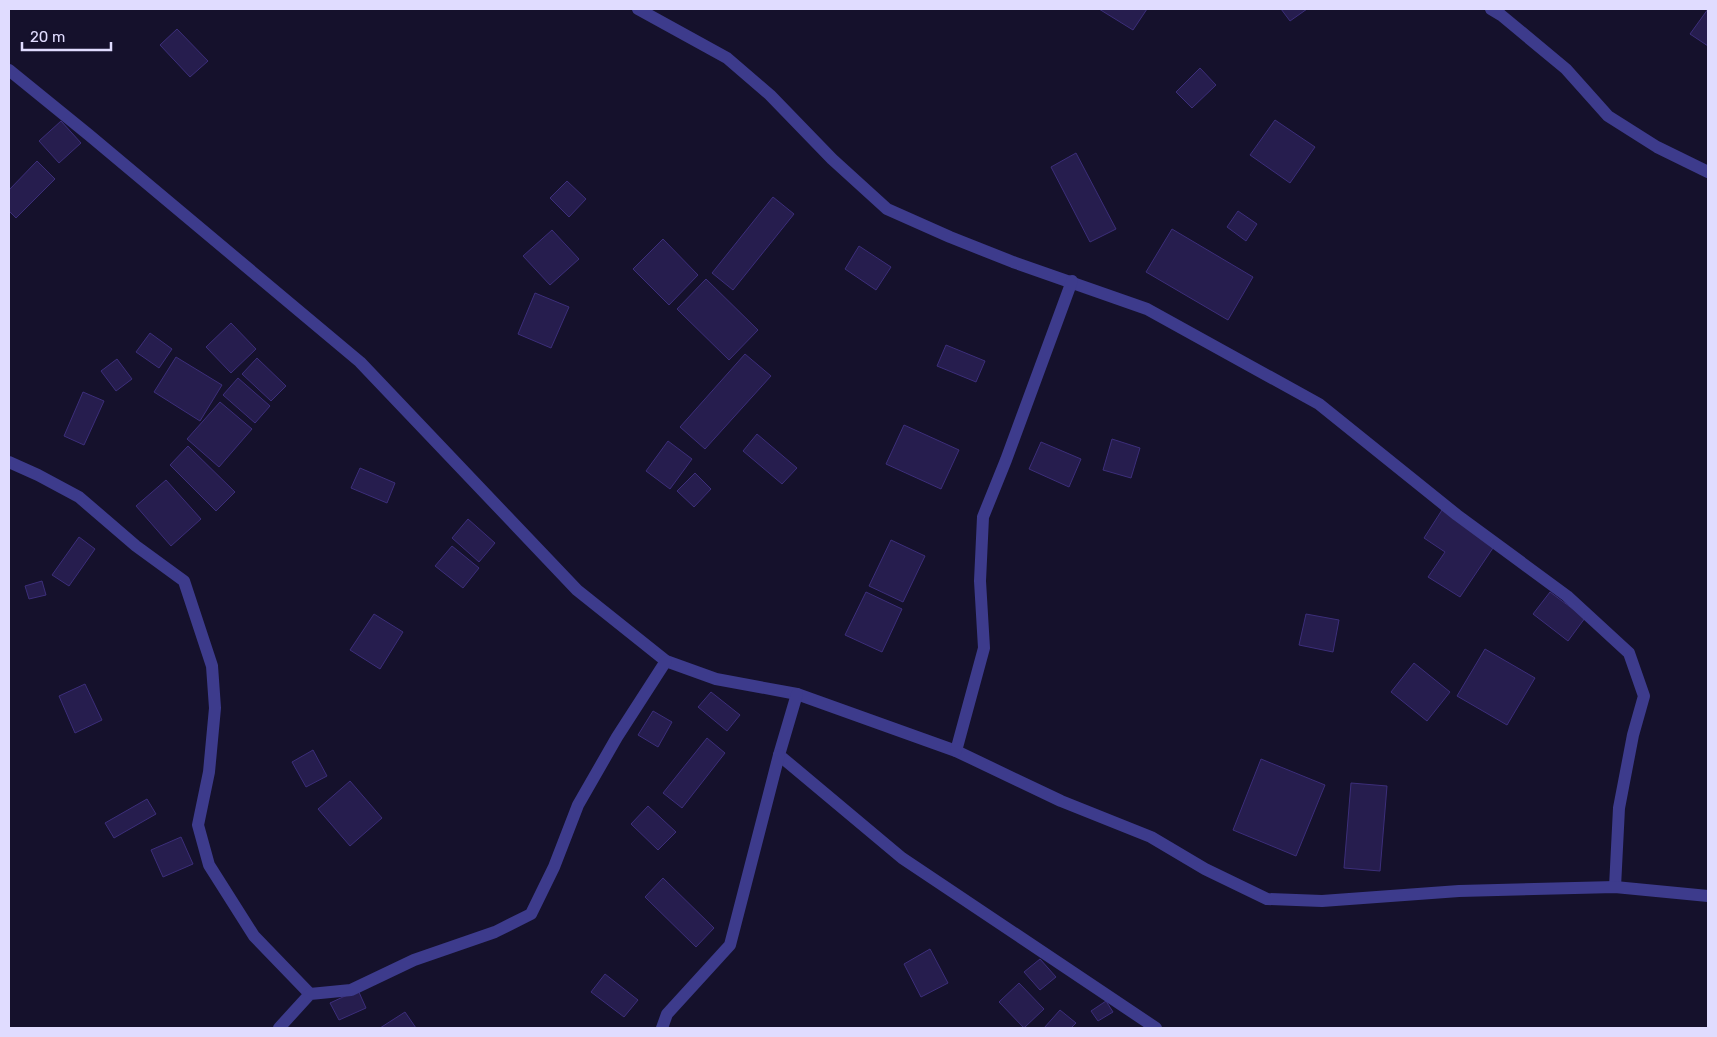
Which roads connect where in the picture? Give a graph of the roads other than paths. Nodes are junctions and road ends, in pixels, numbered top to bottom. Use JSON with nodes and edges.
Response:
{"nodes":[{"id":1,"x":638,"y":9,"type":"edge"},
{"id":2,"x":1491,"y":9,"type":"edge"},
{"id":3,"x":9,"y":70,"type":"edge"},
{"id":4,"x":1708,"y":172,"type":"edge"},
{"id":5,"x":1072,"y":281,"type":"junction"},
{"id":6,"x":9,"y":462,"type":"edge"},
{"id":7,"x":666,"y":661,"type":"junction"},
{"id":8,"x":797,"y":694,"type":"junction"},
{"id":9,"x":956,"y":751,"type":"junction"},
{"id":10,"x":779,"y":755,"type":"junction"},
{"id":11,"x":1615,"y":887,"type":"junction"},
{"id":12,"x":1708,"y":896,"type":"edge"},
{"id":13,"x":310,"y":994,"type":"junction"},
{"id":14,"x":279,"y":1028,"type":"edge"},
{"id":15,"x":662,"y":1028,"type":"edge"},
{"id":16,"x":1156,"y":1028,"type":"edge"}],
"edges":[{"from":1,"to":5,"type":"street"},
{"from":2,"to":4,"type":"street"},
{"from":3,"to":7,"type":"street"},
{"from":5,"to":9,"type":"street"},
{"from":5,"to":11,"type":"street"},
{"from":6,"to":13,"type":"street"},
{"from":7,"to":8,"type":"street"},
{"from":7,"to":13,"type":"street"},
{"from":8,"to":9,"type":"street"},
{"from":8,"to":10,"type":"street"},
{"from":9,"to":11,"type":"street"},
{"from":10,"to":15,"type":"street"},
{"from":10,"to":16,"type":"street"},
{"from":11,"to":12,"type":"street"},
{"from":13,"to":14,"type":"street"}]}
